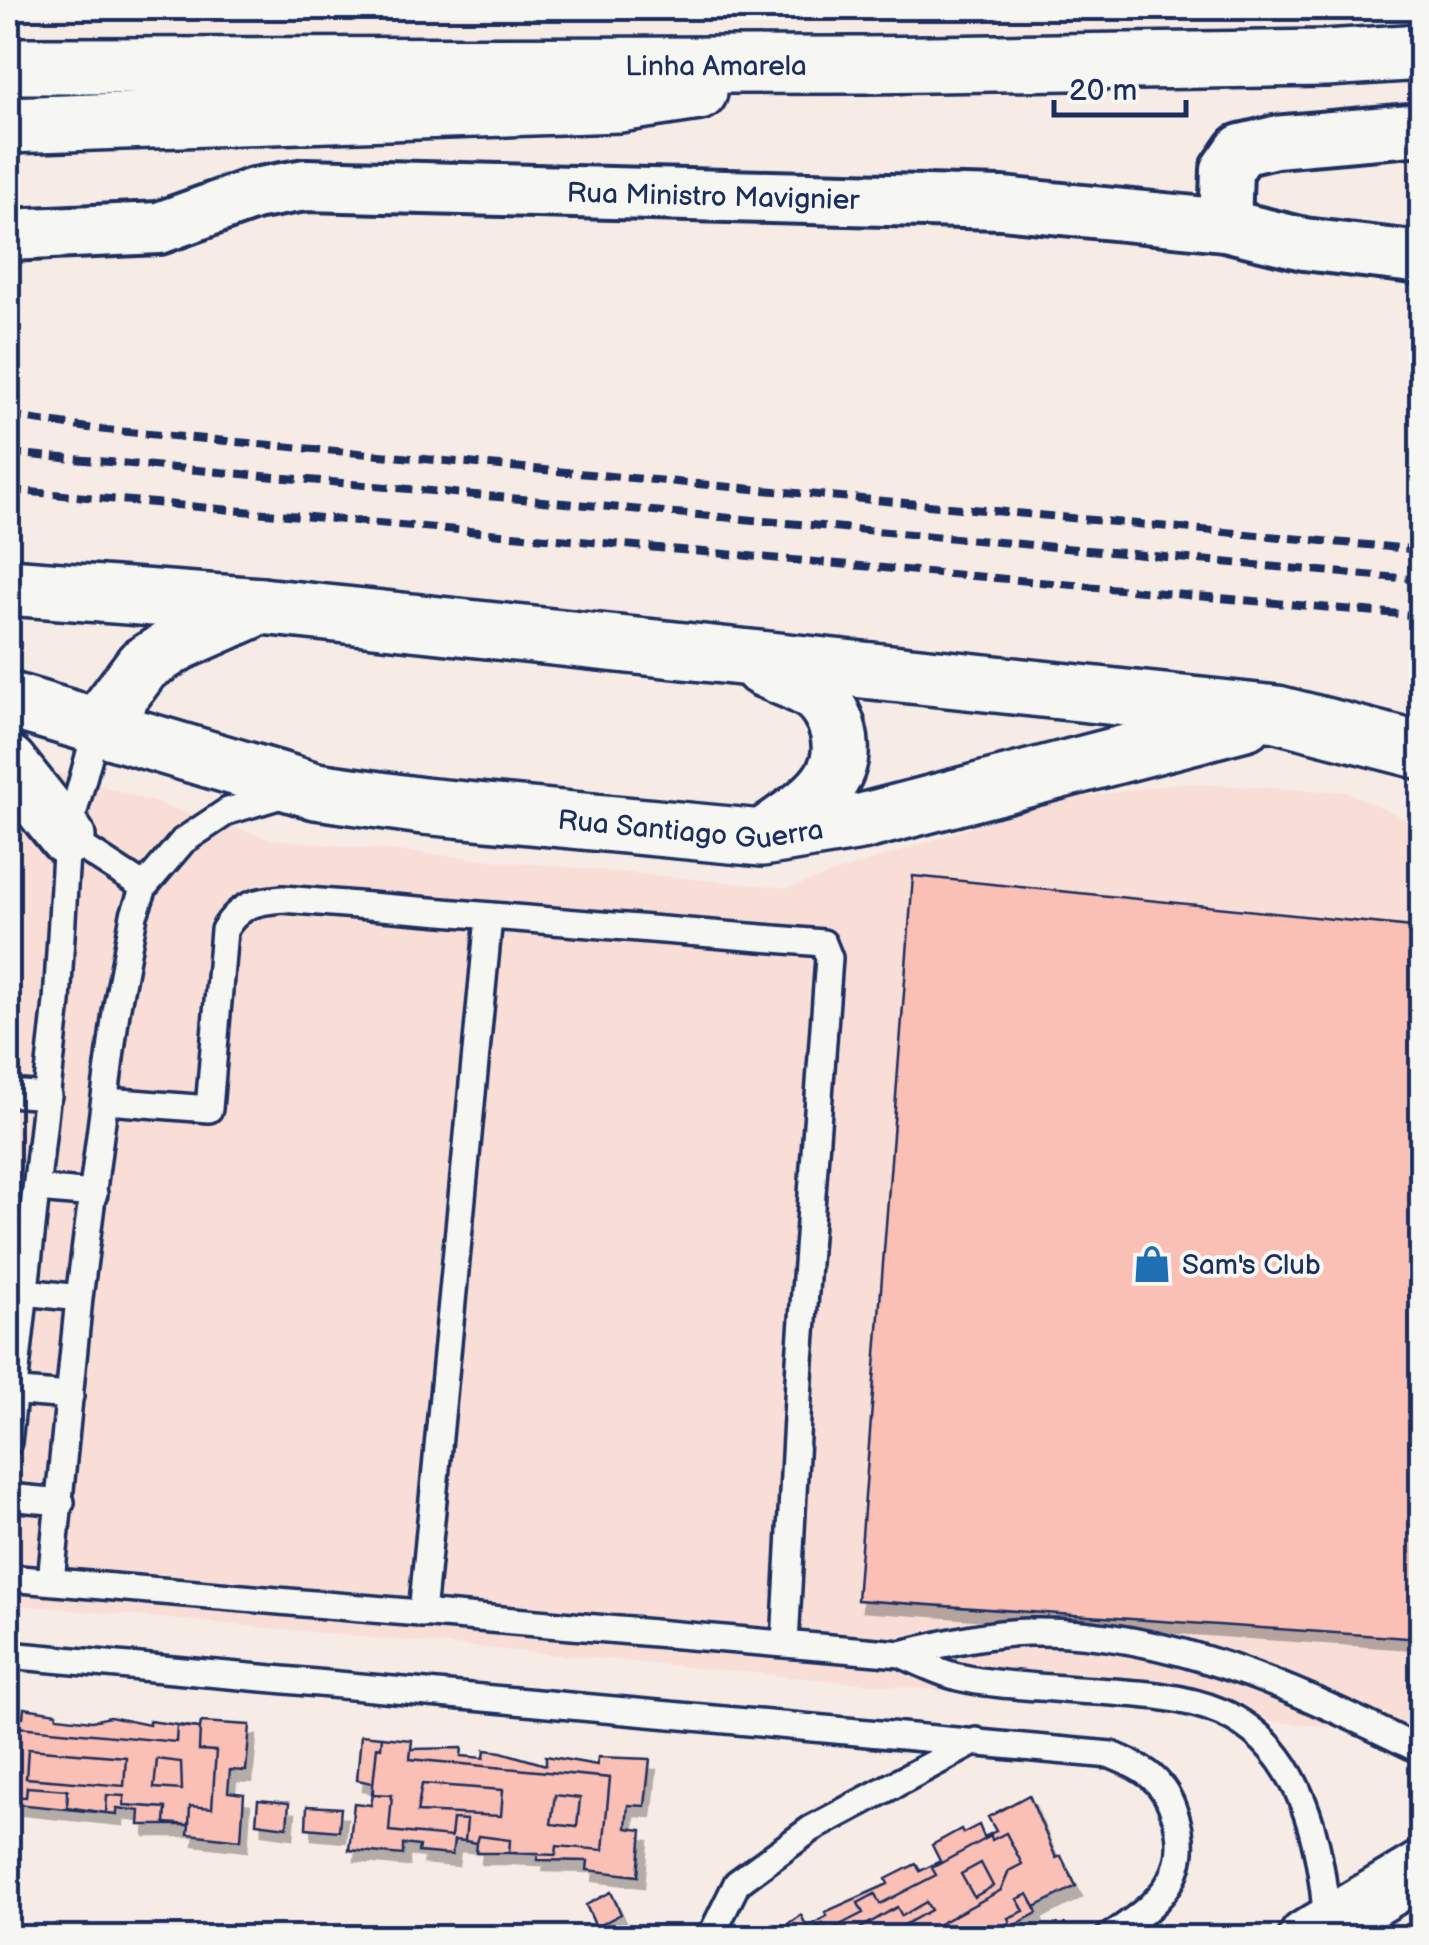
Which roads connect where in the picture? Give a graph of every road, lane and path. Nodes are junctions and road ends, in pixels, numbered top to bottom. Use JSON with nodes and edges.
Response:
{"nodes":[{"id":1,"x":1422,"y":52,"type":"edge"},
{"id":2,"x":864,"y":65,"type":"junction"},
{"id":3,"x":8,"y":66,"type":"edge"},
{"id":4,"x":8,"y":126,"type":"edge"},
{"id":5,"x":1422,"y":129,"type":"edge"},
{"id":6,"x":1225,"y":225,"type":"junction"},
{"id":7,"x":8,"y":235,"type":"edge"},
{"id":8,"x":1422,"y":258,"type":"edge"},
{"id":9,"x":8,"y":587,"type":"edge"},
{"id":10,"x":261,"y":606,"type":"junction"},
{"id":11,"x":736,"y":656,"type":"junction"},
{"id":12,"x":8,"y":700,"type":"edge"},
{"id":13,"x":1277,"y":714,"type":"junction"},
{"id":14,"x":97,"y":728,"type":"junction"},
{"id":15,"x":1422,"y":751,"type":"edge"},
{"id":16,"x":8,"y":763,"type":"edge"},
{"id":17,"x":316,"y":791,"type":"junction"},
{"id":18,"x":67,"y":836,"type":"junction"},
{"id":19,"x":762,"y":838,"type":"junction"},
{"id":20,"x":144,"y":887,"type":"junction"},
{"id":21,"x":488,"y":918,"type":"junction"},
{"id":22,"x":8,"y":1093,"type":"edge"},
{"id":23,"x":48,"y":1096,"type":"junction"},
{"id":24,"x":107,"y":1100,"type":"junction"},
{"id":25,"x":38,"y":1188,"type":"junction"},
{"id":26,"x":94,"y":1194,"type":"junction"},
{"id":27,"x":26,"y":1292,"type":"junction"},
{"id":28,"x":79,"y":1298,"type":"junction"},
{"id":29,"x":10,"y":1391,"type":"edge"},
{"id":30,"x":70,"y":1396,"type":"junction"},
{"id":31,"x":8,"y":1442,"type":"edge"},
{"id":32,"x":8,"y":1496,"type":"edge"},
{"id":33,"x":61,"y":1502,"type":"junction"},
{"id":34,"x":8,"y":1578,"type":"edge"},
{"id":35,"x":51,"y":1581,"type":"junction"},
{"id":36,"x":422,"y":1614,"type":"junction"},
{"id":37,"x":785,"y":1644,"type":"junction"},
{"id":38,"x":901,"y":1654,"type":"junction"},
{"id":39,"x":8,"y":1656,"type":"edge"},
{"id":40,"x":976,"y":1742,"type":"junction"},
{"id":41,"x":1422,"y":1750,"type":"edge"},
{"id":42,"x":1422,"y":1869,"type":"edge"},
{"id":43,"x":1317,"y":1932,"type":"edge"},
{"id":44,"x":710,"y":1938,"type":"edge"},
{"id":45,"x":1108,"y":1938,"type":"edge"}],
"edges":[{"from":1,"to":2,"type":"main road","name":"Linha Amarela"},
{"from":2,"to":3,"type":"main road","name":"Linha Amarela"},
{"from":2,"to":4,"type":"main road"},
{"from":5,"to":6,"type":"street"},
{"from":6,"to":7,"type":"street","name":"Rua Ministro Mavignier"},
{"from":6,"to":8,"type":"street","name":"Rua Ministro Mavignier"},
{"from":9,"to":10,"type":"main road","name":"Rua Santiago Guerra"},
{"from":10,"to":11,"type":"main road","name":"Rua Santiago Guerra"},
{"from":10,"to":14,"type":"main road"},
{"from":11,"to":13,"type":"main road","name":"Rua Santiago Guerra"},
{"from":11,"to":19,"type":"main road"},
{"from":12,"to":14,"type":"main road","name":"Rua Santiago Guerra"},
{"from":13,"to":15,"type":"main road","name":"Rua Santiago Guerra"},
{"from":13,"to":19,"type":"main road","name":"Rua Santiago Guerra"},
{"from":14,"to":17,"type":"main road","name":"Rua Santiago Guerra"},
{"from":14,"to":18,"type":"lane"},
{"from":16,"to":18,"type":"main road"},
{"from":17,"to":19,"type":"main road","name":"Rua Santiago Guerra"},
{"from":17,"to":20,"type":"lane"},
{"from":18,"to":20,"type":"lane"},
{"from":18,"to":23,"type":"lane"},
{"from":20,"to":24,"type":"lane"},
{"from":21,"to":24,"type":"lane"},
{"from":21,"to":36,"type":"lane"},
{"from":21,"to":37,"type":"lane"},
{"from":22,"to":23,"type":"lane"},
{"from":23,"to":25,"type":"lane"},
{"from":24,"to":26,"type":"lane"},
{"from":25,"to":26,"type":"lane"},
{"from":25,"to":27,"type":"lane"},
{"from":26,"to":28,"type":"lane"},
{"from":27,"to":28,"type":"lane"},
{"from":27,"to":29,"type":"lane"},
{"from":28,"to":30,"type":"lane"},
{"from":29,"to":30,"type":"lane"},
{"from":29,"to":31,"type":"lane"},
{"from":30,"to":33,"type":"lane"},
{"from":32,"to":33,"type":"lane"},
{"from":33,"to":35,"type":"lane"},
{"from":34,"to":35,"type":"lane"},
{"from":35,"to":36,"type":"lane"},
{"from":36,"to":37,"type":"lane"},
{"from":37,"to":38,"type":"lane"},
{"from":38,"to":41,"type":"lane"},
{"from":38,"to":43,"type":"lane"},
{"from":39,"to":40,"type":"lane"},
{"from":40,"to":44,"type":"lane"},
{"from":40,"to":45,"type":"lane"},
{"from":42,"to":43,"type":"main road"}]}
